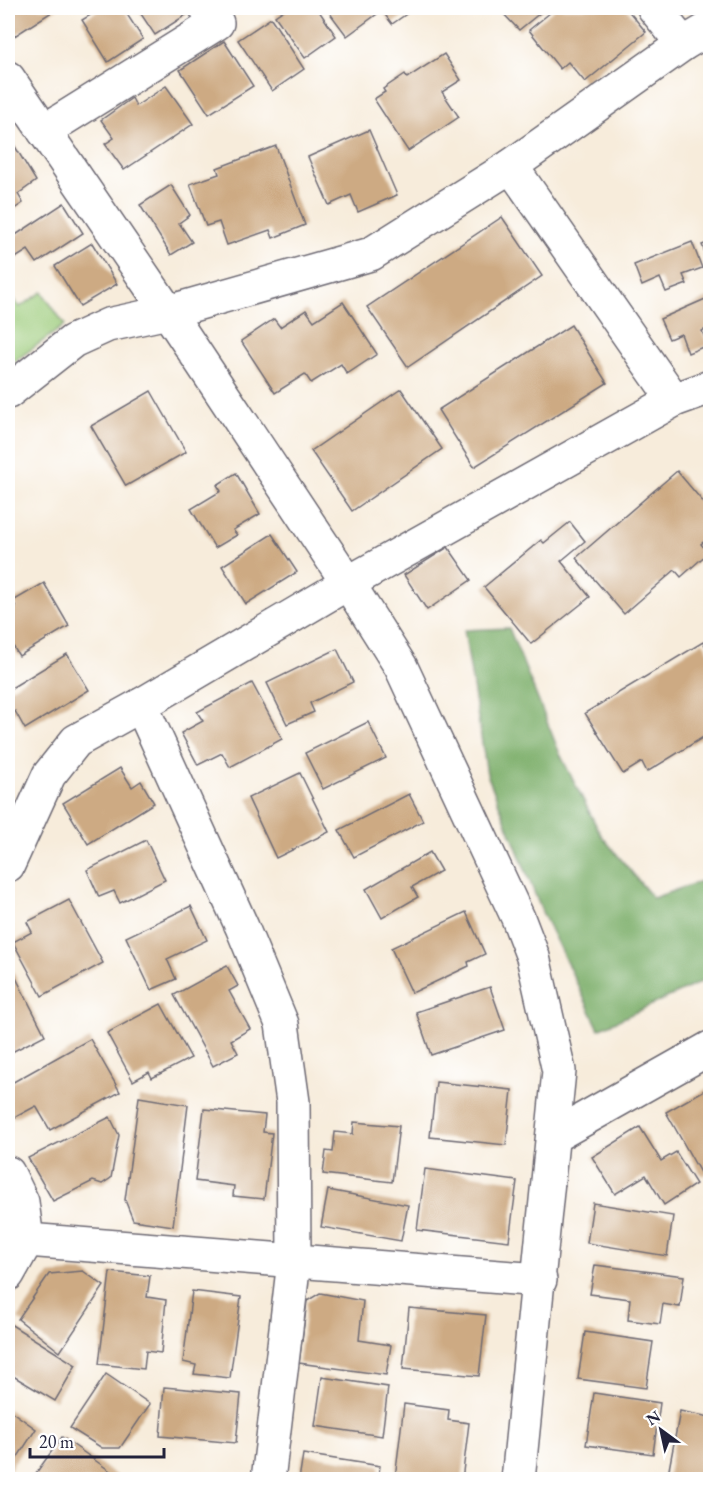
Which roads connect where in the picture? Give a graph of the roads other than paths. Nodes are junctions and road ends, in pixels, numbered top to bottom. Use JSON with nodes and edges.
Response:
{"nodes":[{"id":1,"x":207,"y":8,"type":"edge"},
{"id":2,"x":654,"y":8,"type":"edge"},
{"id":3,"x":711,"y":28,"type":"edge"},
{"id":4,"x":683,"y":44,"type":"junction"},
{"id":5,"x":8,"y":78,"type":"edge"},
{"id":6,"x":44,"y":131,"type":"junction"},
{"id":7,"x":511,"y":166,"type":"junction"},
{"id":8,"x":168,"y":312,"type":"junction"},
{"id":9,"x":711,"y":387,"type":"edge"},
{"id":10,"x":8,"y":392,"type":"edge"},
{"id":11,"x":674,"y":400,"type":"junction"},
{"id":12,"x":348,"y":583,"type":"junction"},
{"id":13,"x":141,"y":705,"type":"junction"},
{"id":14,"x":8,"y":865,"type":"edge"},
{"id":15,"x":711,"y":1048,"type":"edge"},
{"id":16,"x":554,"y":1136,"type":"junction"},
{"id":17,"x":8,"y":1173,"type":"edge"},
{"id":18,"x":27,"y":1239,"type":"junction"},
{"id":19,"x":294,"y":1261,"type":"junction"},
{"id":20,"x":8,"y":1274,"type":"edge"},
{"id":21,"x":540,"y":1280,"type":"junction"},
{"id":22,"x":268,"y":1479,"type":"edge"},
{"id":23,"x":518,"y":1479,"type":"edge"}],
"edges":[{"from":1,"to":6,"type":"street"},
{"from":2,"to":4,"type":"street"},
{"from":3,"to":4,"type":"street"},
{"from":4,"to":7,"type":"street"},
{"from":5,"to":6,"type":"street"},
{"from":6,"to":8,"type":"street"},
{"from":7,"to":8,"type":"street"},
{"from":7,"to":11,"type":"street"},
{"from":8,"to":10,"type":"street"},
{"from":8,"to":12,"type":"street"},
{"from":9,"to":11,"type":"street"},
{"from":11,"to":12,"type":"street"},
{"from":12,"to":13,"type":"street"},
{"from":12,"to":16,"type":"street"},
{"from":13,"to":14,"type":"street"},
{"from":13,"to":19,"type":"street"},
{"from":15,"to":16,"type":"street"},
{"from":16,"to":21,"type":"street"},
{"from":17,"to":18,"type":"street"},
{"from":18,"to":19,"type":"street"},
{"from":18,"to":20,"type":"street"},
{"from":19,"to":21,"type":"street"},
{"from":19,"to":22,"type":"street"},
{"from":21,"to":23,"type":"street"}]}
